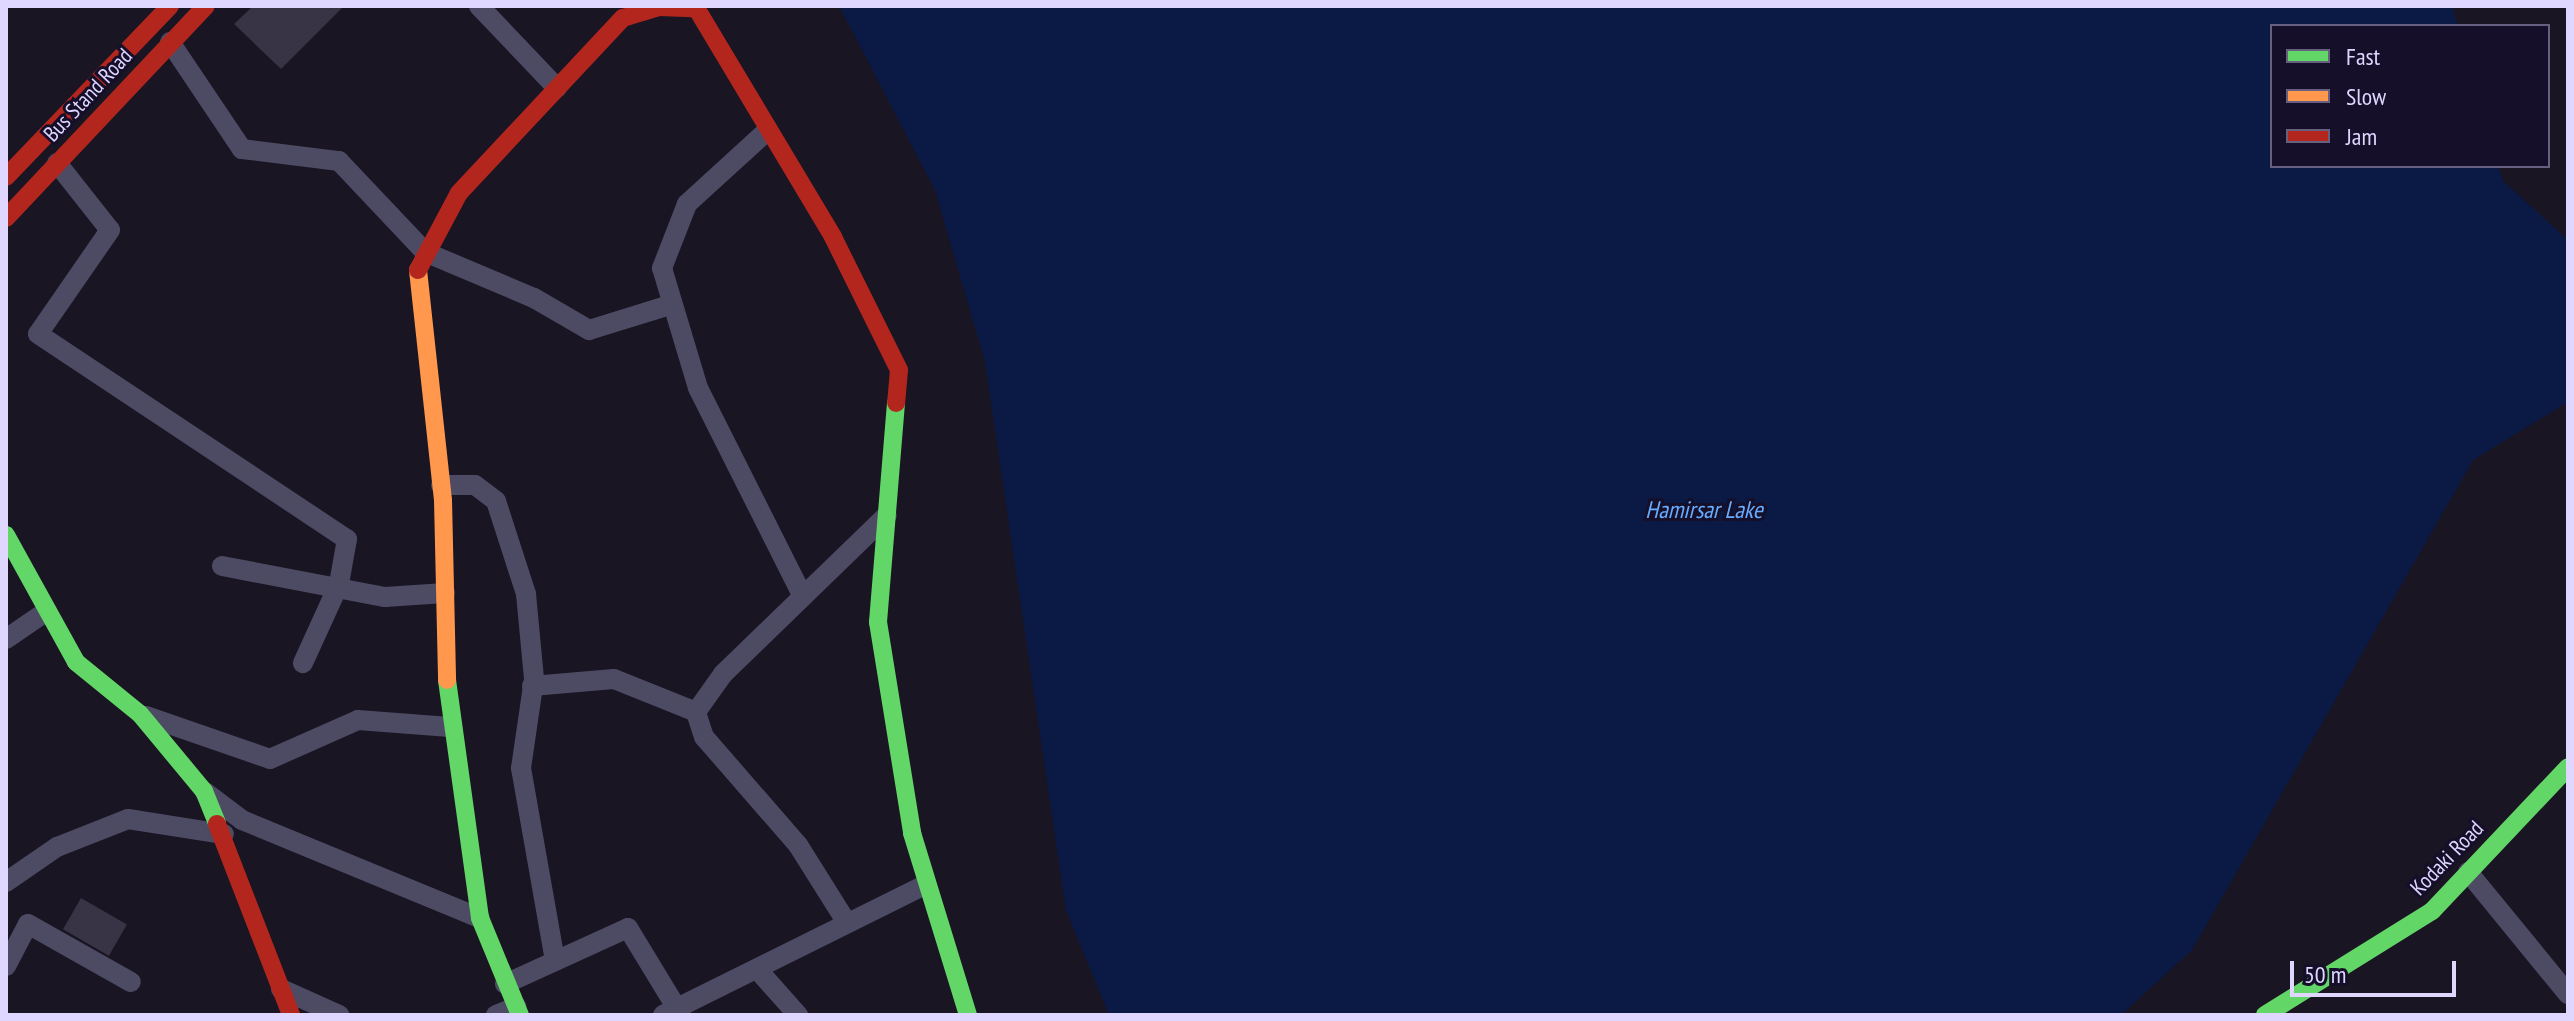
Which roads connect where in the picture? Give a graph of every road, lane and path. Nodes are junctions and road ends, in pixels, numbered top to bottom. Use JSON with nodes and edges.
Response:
{"nodes":[{"id":1,"x":170,"y":6,"type":"edge"},
{"id":2,"x":206,"y":6,"type":"edge"},
{"id":3,"x":479,"y":6,"type":"edge"},
{"id":4,"x":694,"y":7,"type":"edge"},
{"id":5,"x":170,"y":42,"type":"junction"},
{"id":6,"x":557,"y":88,"type":"junction"},
{"id":7,"x":768,"y":130,"type":"junction"},
{"id":8,"x":57,"y":163,"type":"junction"},
{"id":9,"x":6,"y":177,"type":"edge"},
{"id":10,"x":6,"y":218,"type":"edge"},
{"id":11,"x":425,"y":252,"type":"junction"},
{"id":12,"x":670,"y":305,"type":"junction"},
{"id":13,"x":441,"y":485,"type":"junction"},
{"id":14,"x":887,"y":515,"type":"junction"},
{"id":15,"x":6,"y":535,"type":"edge"},
{"id":16,"x":222,"y":566,"type":"dead end"},
{"id":17,"x":339,"y":584,"type":"junction"},
{"id":18,"x":445,"y":593,"type":"junction"},
{"id":19,"x":802,"y":595,"type":"junction"},
{"id":20,"x":44,"y":613,"type":"junction"},
{"id":21,"x":6,"y":639,"type":"edge"},
{"id":22,"x":303,"y":663,"type":"dead end"},
{"id":23,"x":532,"y":686,"type":"junction"},
{"id":24,"x":696,"y":712,"type":"junction"},
{"id":25,"x":140,"y":714,"type":"junction"},
{"id":26,"x":450,"y":727,"type":"junction"},
{"id":27,"x":2568,"y":767,"type":"edge"},
{"id":28,"x":204,"y":791,"type":"junction"},
{"id":29,"x":224,"y":834,"type":"junction"},
{"id":30,"x":2468,"y":872,"type":"junction"},
{"id":31,"x":6,"y":882,"type":"edge"},
{"id":32,"x":925,"y":885,"type":"junction"},
{"id":33,"x":480,"y":918,"type":"junction"},
{"id":34,"x":847,"y":923,"type":"junction"},
{"id":35,"x":555,"y":961,"type":"junction"},
{"id":36,"x":6,"y":966,"type":"edge"},
{"id":37,"x":757,"y":969,"type":"junction"},
{"id":38,"x":131,"y":982,"type":"dead end"},
{"id":39,"x":505,"y":984,"type":"junction"},
{"id":40,"x":281,"y":989,"type":"junction"},
{"id":41,"x":2568,"y":994,"type":"edge"},
{"id":42,"x":518,"y":1011,"type":"edge"},
{"id":43,"x":673,"y":1013,"type":"edge"},
{"id":44,"x":291,"y":1015,"type":"edge"},
{"id":45,"x":339,"y":1015,"type":"edge"},
{"id":46,"x":496,"y":1015,"type":"edge"},
{"id":47,"x":798,"y":1015,"type":"edge"},
{"id":48,"x":968,"y":1015,"type":"edge"},
{"id":49,"x":2265,"y":1015,"type":"edge"}],
"edges":[{"from":1,"to":9,"type":"street","name":"Bus Stand Road"},
{"from":2,"to":5,"type":"street","name":"Bus Stand Road"},
{"from":3,"to":6,"type":"street"},
{"from":4,"to":6,"type":"street"},
{"from":4,"to":7,"type":"street"},
{"from":5,"to":8,"type":"street","name":"Bus Stand Road"},
{"from":5,"to":11,"type":"street"},
{"from":6,"to":11,"type":"street"},
{"from":7,"to":12,"type":"street"},
{"from":7,"to":14,"type":"street"},
{"from":8,"to":10,"type":"street","name":"Bus Stand Road"},
{"from":8,"to":17,"type":"street"},
{"from":11,"to":12,"type":"street"},
{"from":11,"to":13,"type":"street"},
{"from":12,"to":19,"type":"street"},
{"from":13,"to":18,"type":"street"},
{"from":13,"to":23,"type":"street"},
{"from":14,"to":19,"type":"street"},
{"from":14,"to":32,"type":"street"},
{"from":15,"to":20,"type":"street"},
{"from":16,"to":17,"type":"street"},
{"from":17,"to":18,"type":"street"},
{"from":17,"to":22,"type":"street"},
{"from":18,"to":26,"type":"street"},
{"from":19,"to":24,"type":"street"},
{"from":20,"to":21,"type":"street"},
{"from":20,"to":25,"type":"street"},
{"from":23,"to":24,"type":"street"},
{"from":23,"to":35,"type":"street"},
{"from":24,"to":34,"type":"street"},
{"from":25,"to":26,"type":"street"},
{"from":25,"to":28,"type":"street"},
{"from":26,"to":33,"type":"street"},
{"from":27,"to":30,"type":"street","name":"Kodaki Road"},
{"from":28,"to":29,"type":"street"},
{"from":28,"to":33,"type":"street"},
{"from":29,"to":31,"type":"street"},
{"from":29,"to":40,"type":"street"},
{"from":30,"to":41,"type":"street"},
{"from":30,"to":49,"type":"street","name":"Kodaki Road"},
{"from":32,"to":34,"type":"street"},
{"from":32,"to":48,"type":"street"},
{"from":33,"to":39,"type":"street"},
{"from":34,"to":37,"type":"street"},
{"from":35,"to":39,"type":"street"},
{"from":35,"to":43,"type":"street"},
{"from":36,"to":38,"type":"street"},
{"from":37,"to":43,"type":"street"},
{"from":37,"to":47,"type":"street"},
{"from":39,"to":42,"type":"street"},
{"from":40,"to":44,"type":"street"},
{"from":40,"to":45,"type":"street"},
{"from":42,"to":46,"type":"street"}]}
